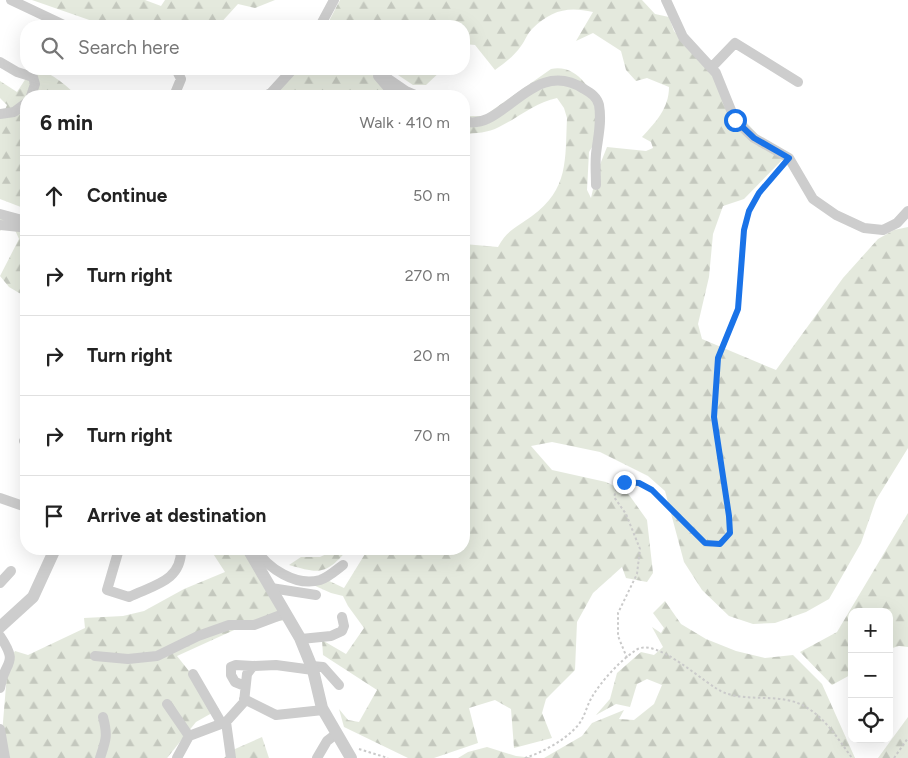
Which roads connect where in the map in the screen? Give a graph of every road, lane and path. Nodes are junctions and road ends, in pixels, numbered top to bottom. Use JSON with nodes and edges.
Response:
{"nodes":[{"id":1,"x":11,"y":0,"type":"edge"},
{"id":2,"x":334,"y":0,"type":"edge"},
{"id":3,"x":666,"y":0,"type":"edge"},
{"id":4,"x":53,"y":20,"type":"edge"},
{"id":5,"x":323,"y":20,"type":"edge"},
{"id":6,"x":0,"y":62,"type":"edge"},
{"id":7,"x":711,"y":68,"type":"junction"},
{"id":8,"x":20,"y":73,"type":"edge"},
{"id":9,"x":26,"y":75,"type":"edge"},
{"id":10,"x":179,"y":75,"type":"edge"},
{"id":11,"x":286,"y":75,"type":"edge"},
{"id":12,"x":379,"y":75,"type":"edge"},
{"id":13,"x":383,"y":75,"type":"edge"},
{"id":14,"x":798,"y":82,"type":"dead end"},
{"id":15,"x":33,"y":90,"type":"edge"},
{"id":16,"x":176,"y":90,"type":"edge"},
{"id":17,"x":272,"y":90,"type":"edge"},
{"id":18,"x":390,"y":90,"type":"edge"},
{"id":19,"x":405,"y":90,"type":"edge"},
{"id":20,"x":20,"y":108,"type":"edge"},
{"id":21,"x":0,"y":114,"type":"edge"},
{"id":22,"x":470,"y":121,"type":"edge"},
{"id":23,"x":789,"y":158,"type":"junction"},
{"id":24,"x":596,"y":185,"type":"dead end"},
{"id":25,"x":908,"y":211,"type":"edge"},
{"id":26,"x":0,"y":214,"type":"edge"},
{"id":27,"x":20,"y":220,"type":"edge"},
{"id":28,"x":0,"y":225,"type":"edge"},
{"id":29,"x":20,"y":227,"type":"edge"},
{"id":30,"x":0,"y":498,"type":"edge"},
{"id":31,"x":20,"y":505,"type":"edge"},
{"id":32,"x":52,"y":555,"type":"edge"},
{"id":33,"x":117,"y":555,"type":"edge"},
{"id":34,"x":181,"y":555,"type":"edge"},
{"id":35,"x":252,"y":555,"type":"edge"},
{"id":36,"x":260,"y":555,"type":"edge"},
{"id":37,"x":343,"y":565,"type":"dead end"},
{"id":38,"x":12,"y":571,"type":"dead end"},
{"id":39,"x":0,"y":583,"type":"edge"},
{"id":40,"x":271,"y":588,"type":"junction"},
{"id":41,"x":316,"y":595,"type":"dead end"},
{"id":42,"x":286,"y":613,"type":"junction"},
{"id":43,"x":342,"y":617,"type":"dead end"},
{"id":44,"x":0,"y":627,"type":"edge"},
{"id":45,"x":0,"y":636,"type":"edge"},
{"id":46,"x":300,"y":640,"type":"junction"},
{"id":47,"x":95,"y":656,"type":"dead end"},
{"id":48,"x":627,"y":658,"type":"junction"},
{"id":49,"x":253,"y":666,"type":"junction"},
{"id":50,"x":312,"y":668,"type":"junction"},
{"id":51,"x":193,"y":674,"type":"dead end"},
{"id":52,"x":338,"y":684,"type":"dead end"},
{"id":53,"x":245,"y":686,"type":"junction"},
{"id":54,"x":0,"y":688,"type":"edge"},
{"id":55,"x":244,"y":699,"type":"junction"},
{"id":56,"x":167,"y":704,"type":"dead end"},
{"id":57,"x":323,"y":710,"type":"junction"},
{"id":58,"x":103,"y":717,"type":"dead end"},
{"id":59,"x":224,"y":723,"type":"junction"},
{"id":60,"x":0,"y":729,"type":"edge"},
{"id":61,"x":189,"y":736,"type":"junction"},
{"id":62,"x":908,"y":738,"type":"edge"},
{"id":63,"x":340,"y":739,"type":"junction"},
{"id":64,"x":186,"y":756,"type":"edge"},
{"id":65,"x":5,"y":758,"type":"edge"},
{"id":66,"x":100,"y":758,"type":"edge"},
{"id":67,"x":177,"y":758,"type":"edge"},
{"id":68,"x":231,"y":758,"type":"edge"},
{"id":69,"x":317,"y":758,"type":"edge"},
{"id":70,"x":350,"y":758,"type":"edge"},
{"id":71,"x":388,"y":758,"type":"edge"},
{"id":72,"x":525,"y":758,"type":"edge"},
{"id":73,"x":852,"y":758,"type":"edge"},
{"id":74,"x":894,"y":758,"type":"edge"}],
"edges":[{"from":1,"to":4,"type":"street"},
{"from":2,"to":5,"type":"street"},
{"from":3,"to":7,"type":"street"},
{"from":6,"to":8,"type":"street"},
{"from":7,"to":14,"type":"street"},
{"from":7,"to":23,"type":"street"},
{"from":9,"to":15,"type":"street"},
{"from":10,"to":16,"type":"street"},
{"from":11,"to":17,"type":"street"},
{"from":12,"to":18,"type":"street"},
{"from":13,"to":19,"type":"street"},
{"from":20,"to":21,"type":"street"},
{"from":22,"to":24,"type":"street"},
{"from":23,"to":25,"type":"street"},
{"from":23,"to":48,"type":"path"},
{"from":26,"to":27,"type":"street"},
{"from":28,"to":29,"type":"street"},
{"from":30,"to":31,"type":"street"},
{"from":32,"to":44,"type":"street"},
{"from":33,"to":34,"type":"street"},
{"from":35,"to":40,"type":"street"},
{"from":36,"to":37,"type":"street"},
{"from":38,"to":39,"type":"street"},
{"from":40,"to":41,"type":"street"},
{"from":40,"to":42,"type":"street"},
{"from":42,"to":46,"type":"street"},
{"from":42,"to":47,"type":"street"},
{"from":43,"to":46,"type":"street"},
{"from":45,"to":54,"type":"street"},
{"from":46,"to":50,"type":"street"},
{"from":48,"to":72,"type":"path"},
{"from":48,"to":73,"type":"path"},
{"from":49,"to":50,"type":"street"},
{"from":49,"to":53,"type":"street"},
{"from":49,"to":53,"type":"street"},
{"from":50,"to":52,"type":"street"},
{"from":50,"to":57,"type":"street"},
{"from":51,"to":59,"type":"street"},
{"from":53,"to":55,"type":"street"},
{"from":55,"to":57,"type":"street"},
{"from":55,"to":59,"type":"street"},
{"from":56,"to":61,"type":"street"},
{"from":57,"to":63,"type":"street"},
{"from":58,"to":66,"type":"street"},
{"from":59,"to":61,"type":"street"},
{"from":59,"to":68,"type":"street"},
{"from":60,"to":65,"type":"street"},
{"from":61,"to":64,"type":"street"},
{"from":62,"to":74,"type":"path"},
{"from":63,"to":69,"type":"street"},
{"from":63,"to":70,"type":"street"},
{"from":63,"to":71,"type":"path"},
{"from":64,"to":67,"type":"street"}]}
